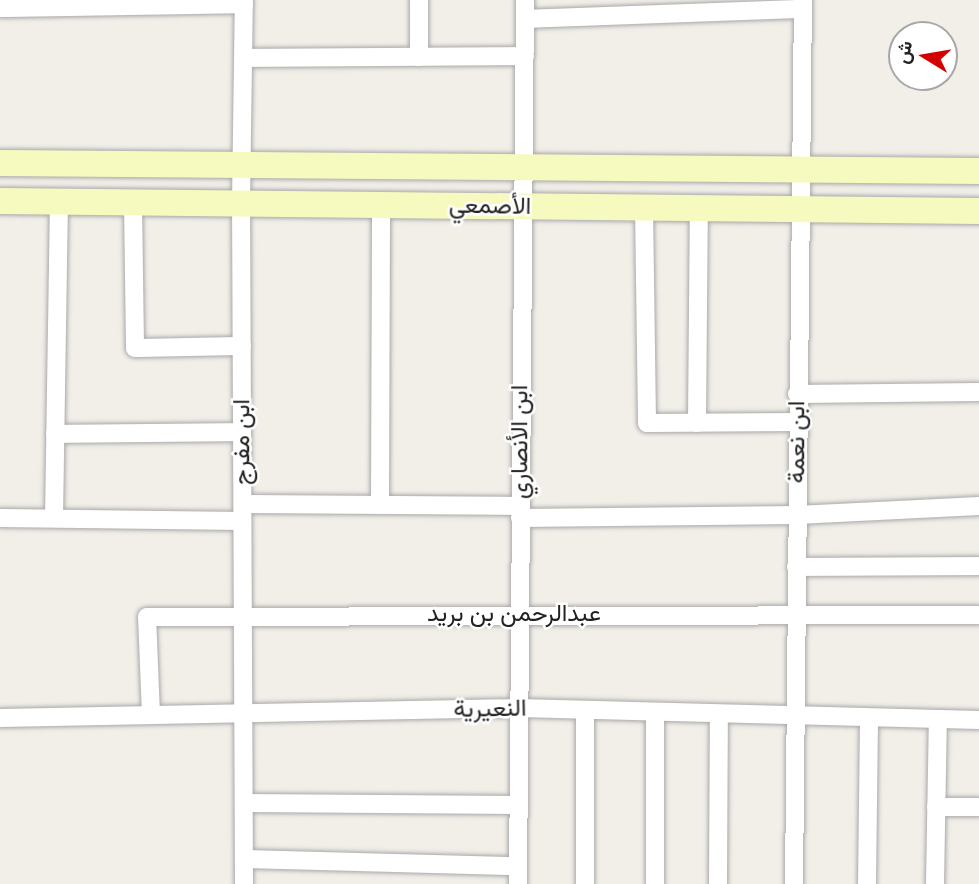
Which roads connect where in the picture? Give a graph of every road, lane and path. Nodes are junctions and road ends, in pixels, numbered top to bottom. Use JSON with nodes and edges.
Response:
{"nodes":[{"id":1,"x":419,"y":0,"type":"edge"},
{"id":2,"x":526,"y":0,"type":"edge"},
{"id":3,"x":244,"y":2,"type":"edge"},
{"id":4,"x":803,"y":4,"type":"edge"},
{"id":5,"x":0,"y":8,"type":"edge"},
{"id":6,"x":525,"y":19,"type":"junction"},
{"id":7,"x":419,"y":57,"type":"junction"},
{"id":8,"x":524,"y":57,"type":"junction"},
{"id":9,"x":243,"y":58,"type":"junction"},
{"id":10,"x":0,"y":163,"type":"edge"},
{"id":11,"x":242,"y":165,"type":"junction"},
{"id":12,"x":523,"y":167,"type":"junction"},
{"id":13,"x":801,"y":169,"type":"junction"},
{"id":14,"x":979,"y":171,"type":"edge"},
{"id":15,"x":0,"y":201,"type":"edge"},
{"id":16,"x":59,"y":202,"type":"junction"},
{"id":17,"x":134,"y":203,"type":"junction"},
{"id":18,"x":241,"y":204,"type":"junction"},
{"id":19,"x":381,"y":205,"type":"junction"},
{"id":20,"x":520,"y":206,"type":"junction"},
{"id":21,"x":645,"y":207,"type":"junction"},
{"id":22,"x":699,"y":208,"type":"junction"},
{"id":23,"x":801,"y":209,"type":"junction"},
{"id":24,"x":979,"y":211,"type":"edge"},
{"id":25,"x":242,"y":346,"type":"junction"},
{"id":26,"x":979,"y":392,"type":"edge"},
{"id":27,"x":797,"y":394,"type":"junction"},
{"id":28,"x":798,"y":422,"type":"junction"},
{"id":29,"x":697,"y":423,"type":"junction"},
{"id":30,"x":242,"y":432,"type":"junction"},
{"id":31,"x":55,"y":434,"type":"junction"},
{"id":32,"x":380,"y":505,"type":"junction"},
{"id":33,"x":979,"y":506,"type":"edge"},
{"id":34,"x":242,"y":512,"type":"junction"},
{"id":35,"x":520,"y":512,"type":"junction"},
{"id":36,"x":797,"y":515,"type":"junction"},
{"id":37,"x":0,"y":518,"type":"edge"},
{"id":38,"x":54,"y":518,"type":"junction"},
{"id":39,"x":979,"y":566,"type":"edge"},
{"id":40,"x":796,"y":567,"type":"junction"},
{"id":41,"x":796,"y":613,"type":"junction"},
{"id":42,"x":519,"y":614,"type":"junction"},
{"id":43,"x":979,"y":615,"type":"edge"},
{"id":44,"x":243,"y":616,"type":"junction"},
{"id":45,"x":519,"y":708,"type":"junction"},
{"id":46,"x":585,"y":710,"type":"junction"},
{"id":47,"x":655,"y":712,"type":"junction"},
{"id":48,"x":243,"y":714,"type":"junction"},
{"id":49,"x":719,"y":714,"type":"junction"},
{"id":50,"x":150,"y":715,"type":"junction"},
{"id":51,"x":795,"y":716,"type":"junction"},
{"id":52,"x":0,"y":718,"type":"edge"},
{"id":53,"x":869,"y":718,"type":"junction"},
{"id":54,"x":938,"y":719,"type":"junction"},
{"id":55,"x":979,"y":720,"type":"edge"},
{"id":56,"x":244,"y":803,"type":"junction"},
{"id":57,"x":519,"y":805,"type":"junction"},
{"id":58,"x":936,"y":807,"type":"junction"},
{"id":59,"x":979,"y":807,"type":"edge"},
{"id":60,"x":244,"y":859,"type":"junction"},
{"id":61,"x":518,"y":875,"type":"edge"},
{"id":62,"x":244,"y":884,"type":"edge"},
{"id":63,"x":585,"y":884,"type":"edge"},
{"id":64,"x":655,"y":884,"type":"edge"},
{"id":65,"x":718,"y":884,"type":"edge"},
{"id":66,"x":794,"y":884,"type":"edge"},
{"id":67,"x":867,"y":884,"type":"edge"},
{"id":68,"x":935,"y":884,"type":"edge"}],
"edges":[{"from":1,"to":7,"type":"street"},
{"from":2,"to":6,"type":"street","name":"ابن الأنصاري"},
{"from":3,"to":5,"type":"street"},
{"from":3,"to":9,"type":"street","name":"ابن مفرج"},
{"from":4,"to":6,"type":"street"},
{"from":4,"to":13,"type":"street","name":"ابن نعمة"},
{"from":6,"to":8,"type":"street","name":"ابن الأنصاري"},
{"from":7,"to":8,"type":"street"},
{"from":7,"to":9,"type":"street"},
{"from":8,"to":12,"type":"street","name":"ابن الأنصاري"},
{"from":9,"to":11,"type":"street","name":"ابن مفرج"},
{"from":10,"to":11,"type":"street","name":"الأصمعي"},
{"from":11,"to":12,"type":"street","name":"الأصمعي"},
{"from":11,"to":18,"type":"street","name":"ابن مفرج"},
{"from":12,"to":13,"type":"street","name":"الأصمعي"},
{"from":12,"to":20,"type":"street","name":"ابن الأنصاري"},
{"from":13,"to":14,"type":"street","name":"الأصمعي"},
{"from":13,"to":23,"type":"street","name":"ابن نعمة"},
{"from":15,"to":16,"type":"street","name":"الأصمعي"},
{"from":16,"to":17,"type":"street","name":"الأصمعي"},
{"from":16,"to":31,"type":"street"},
{"from":17,"to":18,"type":"street","name":"الأصمعي"},
{"from":17,"to":25,"type":"street"},
{"from":18,"to":19,"type":"street","name":"الأصمعي"},
{"from":18,"to":25,"type":"street","name":"ابن مفرج"},
{"from":19,"to":20,"type":"street","name":"الأصمعي"},
{"from":19,"to":32,"type":"street"},
{"from":20,"to":21,"type":"street","name":"الأصمعي"},
{"from":20,"to":35,"type":"street","name":"ابن الأنصاري"},
{"from":21,"to":22,"type":"street","name":"الأصمعي"},
{"from":21,"to":29,"type":"street"},
{"from":22,"to":23,"type":"street","name":"الأصمعي"},
{"from":22,"to":29,"type":"street"},
{"from":23,"to":24,"type":"street","name":"الأصمعي"},
{"from":23,"to":27,"type":"street","name":"ابن نعمة"},
{"from":25,"to":30,"type":"street","name":"ابن مفرج"},
{"from":26,"to":27,"type":"street"},
{"from":27,"to":28,"type":"street","name":"ابن نعمة"},
{"from":28,"to":29,"type":"street"},
{"from":28,"to":36,"type":"street","name":"ابن نعمة"},
{"from":30,"to":31,"type":"street"},
{"from":30,"to":34,"type":"street","name":"ابن مفرج"},
{"from":31,"to":38,"type":"street"},
{"from":32,"to":34,"type":"street"},
{"from":32,"to":35,"type":"street"},
{"from":33,"to":36,"type":"street"},
{"from":34,"to":38,"type":"street"},
{"from":34,"to":44,"type":"street","name":"ابن مفرج"},
{"from":35,"to":36,"type":"street"},
{"from":35,"to":42,"type":"street","name":"ابن الأنصاري"},
{"from":36,"to":40,"type":"street","name":"ابن نعمة"},
{"from":37,"to":38,"type":"street"},
{"from":39,"to":40,"type":"street"},
{"from":40,"to":41,"type":"street","name":"ابن نعمة"},
{"from":41,"to":42,"type":"street","name":"عبدالرحمن بن بريد"},
{"from":41,"to":43,"type":"street","name":"عبدالرحمن بن بريد"},
{"from":41,"to":51,"type":"street","name":"ابن نعمة"},
{"from":42,"to":44,"type":"street","name":"عبدالرحمن بن بريد"},
{"from":42,"to":45,"type":"street","name":"ابن الأنصاري"},
{"from":44,"to":48,"type":"street","name":"ابن مفرج"},
{"from":44,"to":50,"type":"street","name":"عبدالرحمن بن بريد"},
{"from":45,"to":46,"type":"street","name":"النعيرية"},
{"from":45,"to":48,"type":"street","name":"النعيرية"},
{"from":45,"to":57,"type":"street","name":"ابن الأنصاري"},
{"from":46,"to":47,"type":"street","name":"النعيرية"},
{"from":46,"to":63,"type":"street"},
{"from":47,"to":49,"type":"street","name":"النعيرية"},
{"from":47,"to":64,"type":"street"},
{"from":48,"to":50,"type":"street","name":"النعيرية"},
{"from":48,"to":56,"type":"street","name":"ابن مفرج"},
{"from":49,"to":51,"type":"street","name":"النعيرية"},
{"from":49,"to":65,"type":"street"},
{"from":50,"to":52,"type":"street","name":"النعيرية"},
{"from":51,"to":53,"type":"street","name":"النعيرية"},
{"from":51,"to":66,"type":"street","name":"ابن نعمة"},
{"from":53,"to":54,"type":"street","name":"النعيرية"},
{"from":53,"to":67,"type":"street"},
{"from":54,"to":55,"type":"street","name":"النعيرية"},
{"from":54,"to":58,"type":"street"},
{"from":56,"to":57,"type":"street"},
{"from":56,"to":60,"type":"street","name":"ابن مفرج"},
{"from":57,"to":61,"type":"street","name":"ابن الأنصاري"},
{"from":58,"to":59,"type":"street"},
{"from":58,"to":68,"type":"street"},
{"from":60,"to":61,"type":"street"},
{"from":60,"to":62,"type":"street","name":"ابن مفرج"}]}
